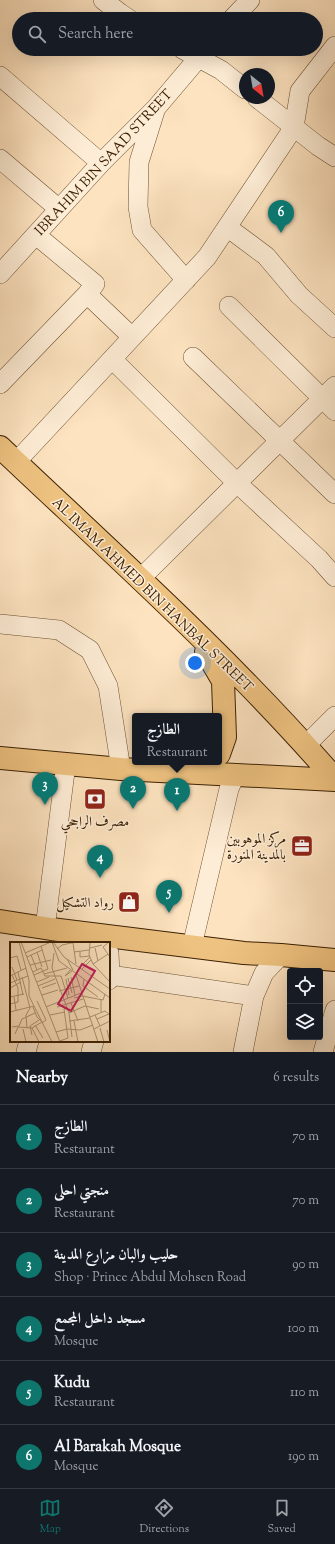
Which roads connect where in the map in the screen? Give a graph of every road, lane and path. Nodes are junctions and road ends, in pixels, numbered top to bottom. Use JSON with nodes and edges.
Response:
{"nodes":[{"id":1,"x":103,"y":0,"type":"edge"},
{"id":2,"x":250,"y":0,"type":"edge"},
{"id":3,"x":126,"y":11,"type":"edge"},
{"id":4,"x":239,"y":12,"type":"edge"},
{"id":5,"x":335,"y":46,"type":"edge"},
{"id":6,"x":192,"y":56,"type":"edge"},
{"id":7,"x":201,"y":56,"type":"edge"},
{"id":8,"x":0,"y":76,"type":"edge"},
{"id":9,"x":239,"y":84,"type":"edge"},
{"id":10,"x":265,"y":104,"type":"edge"},
{"id":11,"x":156,"y":108,"type":"junction"},
{"id":12,"x":294,"y":127,"type":"junction"},
{"id":13,"x":335,"y":157,"type":"edge"},
{"id":14,"x":0,"y":159,"type":"edge"},
{"id":15,"x":101,"y":163,"type":"junction"},
{"id":16,"x":59,"y":209,"type":"junction"},
{"id":17,"x":227,"y":227,"type":"junction"},
{"id":18,"x":36,"y":234,"type":"junction"},
{"id":19,"x":0,"y":274,"type":"edge"},
{"id":20,"x":186,"y":280,"type":"junction"},
{"id":21,"x":87,"y":294,"type":"junction"},
{"id":22,"x":229,"y":306,"type":"dead end"},
{"id":23,"x":335,"y":328,"type":"edge"},
{"id":24,"x":132,"y":337,"type":"junction"},
{"id":25,"x":193,"y":357,"type":"dead end"},
{"id":26,"x":112,"y":359,"type":"junction"},
{"id":27,"x":0,"y":384,"type":"edge"},
{"id":28,"x":331,"y":399,"type":"edge"},
{"id":29,"x":279,"y":441,"type":"junction"},
{"id":30,"x":0,"y":447,"type":"edge"},
{"id":31,"x":16,"y":462,"type":"junction"},
{"id":32,"x":237,"y":483,"type":"junction"},
{"id":33,"x":335,"y":494,"type":"edge"},
{"id":34,"x":335,"y":577,"type":"edge"},
{"id":35,"x":140,"y":579,"type":"junction"},
{"id":36,"x":0,"y":624,"type":"edge"},
{"id":37,"x":192,"y":628,"type":"junction"},
{"id":38,"x":335,"y":716,"type":"edge"},
{"id":39,"x":306,"y":745,"type":"junction"},
{"id":40,"x":222,"y":746,"type":"edge"},
{"id":41,"x":0,"y":758,"type":"edge"},
{"id":42,"x":66,"y":764,"type":"junction"},
{"id":43,"x":211,"y":768,"type":"edge"},
{"id":44,"x":121,"y":769,"type":"junction"},
{"id":45,"x":235,"y":775,"type":"junction"},
{"id":46,"x":335,"y":779,"type":"edge"},
{"id":47,"x":0,"y":920,"type":"edge"},
{"id":48,"x":48,"y":933,"type":"edge"},
{"id":49,"x":99,"y":942,"type":"edge"},
{"id":50,"x":110,"y":943,"type":"edge"},
{"id":51,"x":192,"y":946,"type":"junction"},
{"id":52,"x":281,"y":955,"type":"junction"},
{"id":53,"x":335,"y":960,"type":"edge"},
{"id":54,"x":110,"y":978,"type":"edge"},
{"id":55,"x":254,"y":996,"type":"junction"},
{"id":56,"x":335,"y":1010,"type":"edge"},
{"id":57,"x":29,"y":1042,"type":"edge"},
{"id":58,"x":94,"y":1042,"type":"edge"},
{"id":59,"x":26,"y":1052,"type":"edge"},
{"id":60,"x":91,"y":1052,"type":"edge"},
{"id":61,"x":243,"y":1052,"type":"edge"},
{"id":62,"x":323,"y":1052,"type":"edge"}],
"edges":[{"from":1,"to":3,"type":"street"},
{"from":2,"to":4,"type":"street"},
{"from":5,"to":12,"type":"street"},
{"from":6,"to":11,"type":"street","name":"IBRAHIM BIN SAAD STREET"},
{"from":7,"to":9,"type":"street"},
{"from":8,"to":15,"type":"street"},
{"from":10,"to":12,"type":"street"},
{"from":11,"to":15,"type":"street","name":"IBRAHIM BIN SAAD STREET"},
{"from":11,"to":20,"type":"street"},
{"from":12,"to":13,"type":"street"},
{"from":12,"to":17,"type":"street"},
{"from":14,"to":16,"type":"street"},
{"from":15,"to":16,"type":"street","name":"IBRAHIM BIN SAAD STREET"},
{"from":16,"to":18,"type":"street","name":"IBRAHIM BIN SAAD STREET"},
{"from":17,"to":20,"type":"street"},
{"from":17,"to":23,"type":"street"},
{"from":18,"to":19,"type":"street","name":"IBRAHIM BIN SAAD STREET"},
{"from":18,"to":21,"type":"street"},
{"from":20,"to":24,"type":"street"},
{"from":21,"to":24,"type":"street"},
{"from":21,"to":27,"type":"street"},
{"from":22,"to":28,"type":"street"},
{"from":24,"to":26,"type":"street"},
{"from":25,"to":29,"type":"street"},
{"from":26,"to":31,"type":"street"},
{"from":26,"to":32,"type":"street"},
{"from":28,"to":29,"type":"street"},
{"from":29,"to":32,"type":"street"},
{"from":29,"to":33,"type":"street"},
{"from":30,"to":31,"type":"main road","name":"AL IMAM AHMED BIN HANBAL STREET"},
{"from":31,"to":35,"type":"main road","name":"AL IMAM AHMED BIN HANBAL STREET"},
{"from":32,"to":34,"type":"street"},
{"from":32,"to":35,"type":"street"},
{"from":35,"to":37,"type":"main road","name":"AL IMAM AHMED BIN HANBAL STREET"},
{"from":36,"to":44,"type":"street"},
{"from":37,"to":39,"type":"main road","name":"AL IMAM AHMED BIN HANBAL STREET"},
{"from":37,"to":40,"type":"main road"},
{"from":38,"to":39,"type":"street"},
{"from":39,"to":46,"type":"main road","name":"AL IMAM AHMED BIN HANBAL STREET"},
{"from":41,"to":42,"type":"main road"},
{"from":42,"to":44,"type":"main road"},
{"from":42,"to":48,"type":"street"},
{"from":43,"to":44,"type":"main road"},
{"from":43,"to":45,"type":"main road"},
{"from":45,"to":46,"type":"main road"},
{"from":45,"to":51,"type":"street"},
{"from":47,"to":48,"type":"main road"},
{"from":48,"to":49,"type":"main road"},
{"from":50,"to":51,"type":"main road"},
{"from":51,"to":52,"type":"main road"},
{"from":52,"to":53,"type":"main road"},
{"from":52,"to":55,"type":"street"},
{"from":54,"to":55,"type":"street"},
{"from":55,"to":61,"type":"street"},
{"from":56,"to":62,"type":"street"},
{"from":57,"to":59,"type":"street"},
{"from":58,"to":60,"type":"street"}]}
